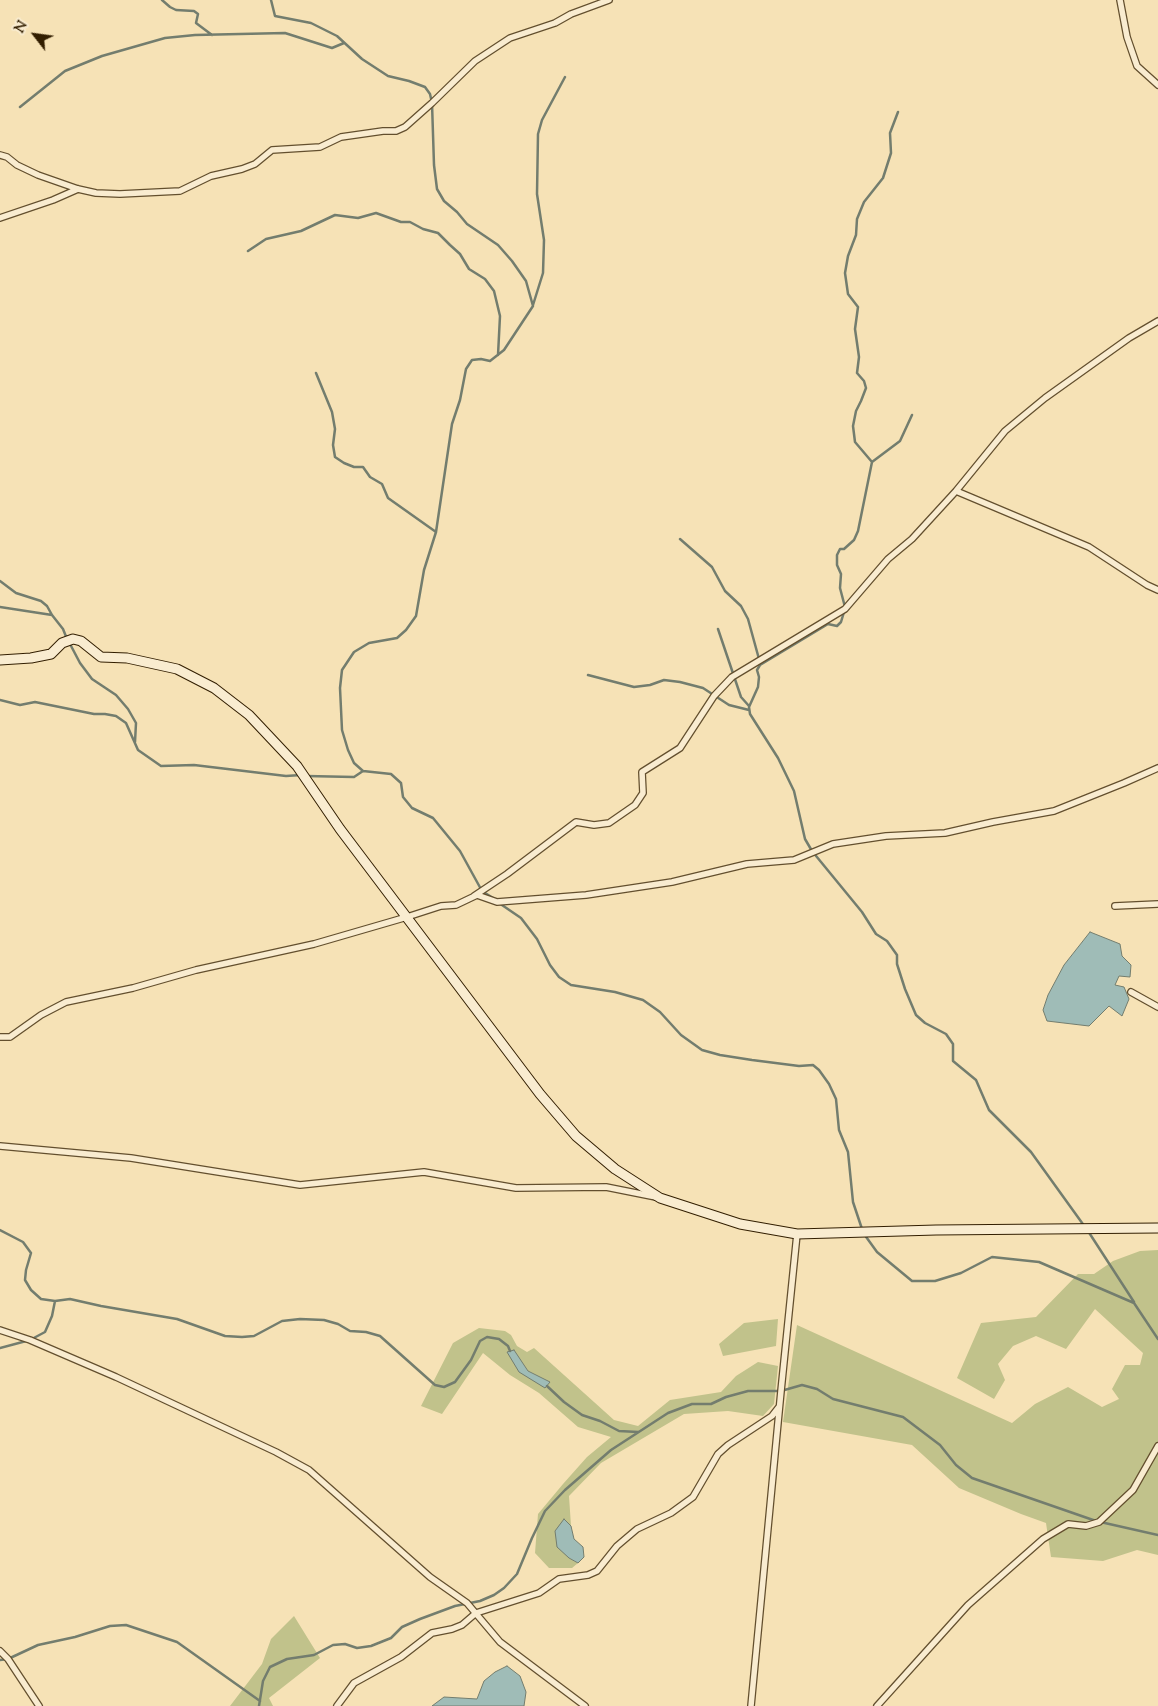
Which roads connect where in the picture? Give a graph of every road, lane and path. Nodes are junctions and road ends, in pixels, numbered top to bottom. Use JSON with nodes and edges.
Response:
{"nodes":[{"id":1,"x":609,"y":0,"type":"edge"},
{"id":2,"x":1120,"y":0,"type":"edge"},
{"id":3,"x":1158,"y":85,"type":"edge"},
{"id":4,"x":0,"y":155,"type":"edge"},
{"id":5,"x":78,"y":189,"type":"junction"},
{"id":6,"x":0,"y":218,"type":"edge"},
{"id":7,"x":1158,"y":321,"type":"edge"},
{"id":8,"x":956,"y":491,"type":"junction"},
{"id":9,"x":1158,"y":590,"type":"edge"},
{"id":10,"x":0,"y":660,"type":"edge"},
{"id":11,"x":1158,"y":768,"type":"edge"},
{"id":12,"x":474,"y":896,"type":"junction"},
{"id":13,"x":1158,"y":904,"type":"edge"},
{"id":14,"x":1115,"y":906,"type":"dead end"},
{"id":15,"x":407,"y":918,"type":"junction"},
{"id":16,"x":1131,"y":992,"type":"dead end"},
{"id":17,"x":1158,"y":1007,"type":"edge"},
{"id":18,"x":0,"y":1038,"type":"edge"},
{"id":19,"x":0,"y":1146,"type":"edge"},
{"id":20,"x":660,"y":1198,"type":"junction"},
{"id":21,"x":1158,"y":1228,"type":"edge"},
{"id":22,"x":797,"y":1234,"type":"junction"},
{"id":23,"x":0,"y":1330,"type":"edge"},
{"id":24,"x":779,"y":1408,"type":"junction"},
{"id":25,"x":1158,"y":1446,"type":"edge"},
{"id":26,"x":476,"y":1613,"type":"junction"},
{"id":27,"x":0,"y":1651,"type":"edge"},
{"id":28,"x":39,"y":1706,"type":"edge"},
{"id":29,"x":337,"y":1706,"type":"edge"},
{"id":30,"x":585,"y":1706,"type":"edge"},
{"id":31,"x":751,"y":1706,"type":"edge"},
{"id":32,"x":877,"y":1706,"type":"edge"}],
"edges":[{"from":1,"to":5,"type":"street"},
{"from":2,"to":3,"type":"street"},
{"from":4,"to":5,"type":"street"},
{"from":5,"to":6,"type":"street"},
{"from":7,"to":8,"type":"street"},
{"from":8,"to":9,"type":"street"},
{"from":8,"to":12,"type":"street"},
{"from":10,"to":15,"type":"street"},
{"from":11,"to":12,"type":"street"},
{"from":12,"to":15,"type":"street"},
{"from":13,"to":14,"type":"street"},
{"from":15,"to":18,"type":"street"},
{"from":15,"to":20,"type":"street"},
{"from":16,"to":17,"type":"street"},
{"from":19,"to":20,"type":"street"},
{"from":20,"to":22,"type":"street"},
{"from":21,"to":22,"type":"street"},
{"from":22,"to":24,"type":"street"},
{"from":23,"to":26,"type":"street"},
{"from":24,"to":26,"type":"street"},
{"from":24,"to":31,"type":"street"},
{"from":25,"to":32,"type":"street"},
{"from":26,"to":29,"type":"street"},
{"from":26,"to":30,"type":"street"},
{"from":27,"to":28,"type":"street"}]}
